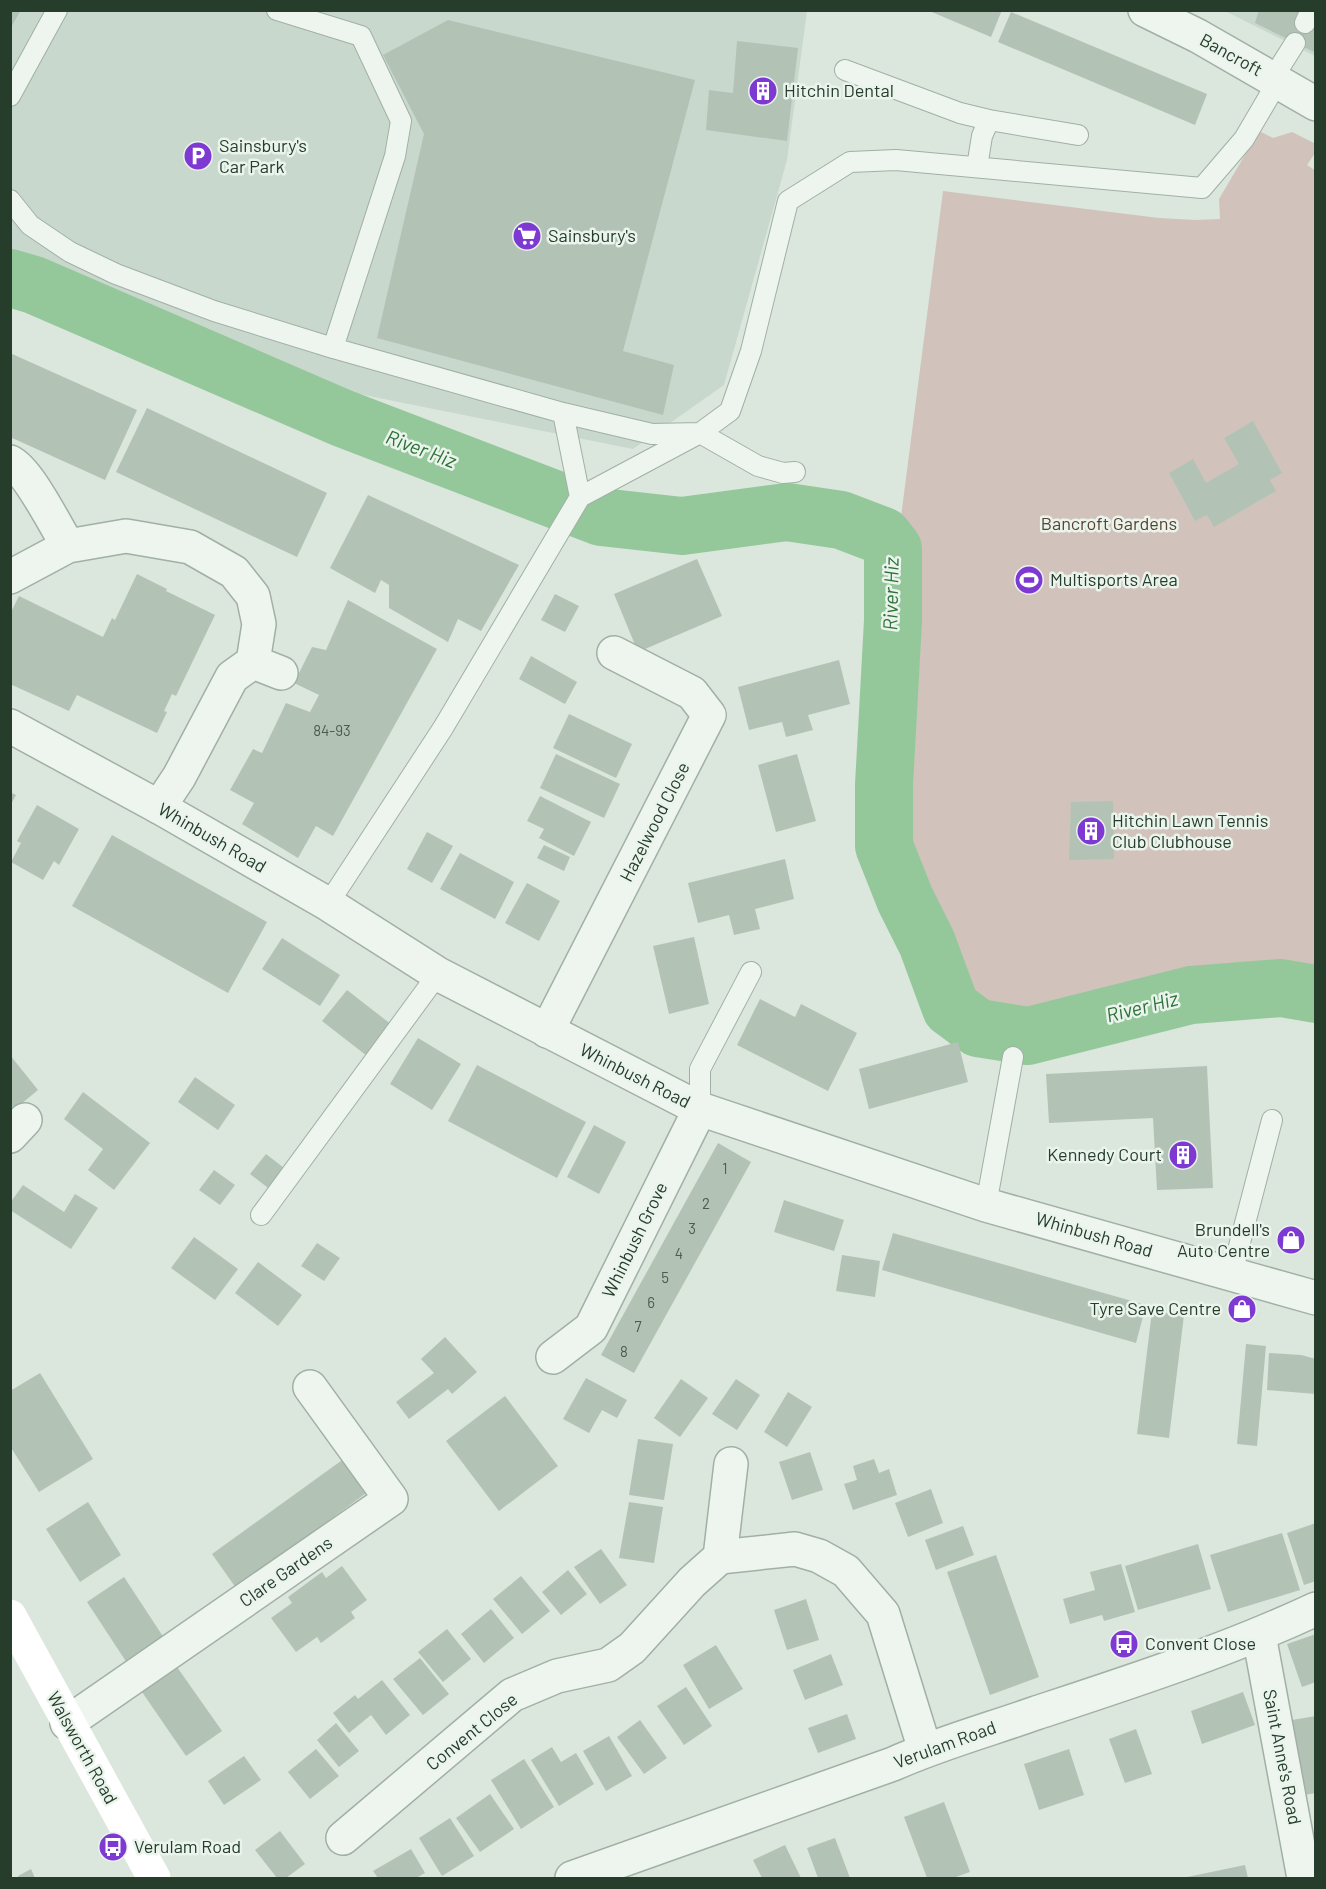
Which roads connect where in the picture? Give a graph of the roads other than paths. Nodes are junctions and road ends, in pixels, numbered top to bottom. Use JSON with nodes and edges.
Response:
{"nodes":[{"id":1,"x":57,"y":10,"type":"edge"},
{"id":2,"x":277,"y":10,"type":"edge"},
{"id":3,"x":1145,"y":10,"type":"edge"},
{"id":4,"x":1295,"y":43,"type":"dead end"},
{"id":5,"x":845,"y":70,"type":"dead end"},
{"id":6,"x":1276,"y":80,"type":"junction"},
{"id":7,"x":10,"y":96,"type":"edge"},
{"id":8,"x":1316,"y":104,"type":"edge"},
{"id":9,"x":989,"y":120,"type":"junction"},
{"id":10,"x":1078,"y":135,"type":"dead end"},
{"id":11,"x":977,"y":167,"type":"junction"},
{"id":12,"x":10,"y":200,"type":"edge"},
{"id":13,"x":333,"y":348,"type":"junction"},
{"id":14,"x":563,"y":413,"type":"junction"},
{"id":15,"x":700,"y":433,"type":"junction"},
{"id":16,"x":10,"y":462,"type":"edge"},
{"id":17,"x":795,"y":472,"type":"dead end"},
{"id":18,"x":580,"y":497,"type":"junction"},
{"id":19,"x":68,"y":546,"type":"junction"},
{"id":20,"x":10,"y":577,"type":"edge"},
{"id":21,"x":614,"y":653,"type":"dead end"},
{"id":22,"x":10,"y":726,"type":"edge"},
{"id":23,"x":159,"y":807,"type":"junction"},
{"id":24,"x":328,"y":904,"type":"junction"},
{"id":25,"x":751,"y":972,"type":"dead end"},
{"id":26,"x":438,"y":974,"type":"junction"},
{"id":27,"x":547,"y":1031,"type":"junction"},
{"id":28,"x":1013,"y":1057,"type":"dead end"},
{"id":29,"x":700,"y":1109,"type":"junction"},
{"id":30,"x":1272,"y":1120,"type":"dead end"},
{"id":31,"x":986,"y":1205,"type":"junction"},
{"id":32,"x":261,"y":1215,"type":"dead end"},
{"id":33,"x":1232,"y":1273,"type":"junction"},
{"id":34,"x":1316,"y":1298,"type":"edge"},
{"id":35,"x":552,"y":1358,"type":"dead end"},
{"id":36,"x":310,"y":1387,"type":"dead end"},
{"id":37,"x":731,"y":1464,"type":"dead end"},
{"id":38,"x":720,"y":1557,"type":"junction"},
{"id":39,"x":1316,"y":1609,"type":"edge"},
{"id":40,"x":10,"y":1616,"type":"edge"},
{"id":41,"x":1259,"y":1635,"type":"junction"},
{"id":42,"x":20,"y":1658,"type":"edge"},
{"id":43,"x":67,"y":1723,"type":"junction"},
{"id":44,"x":925,"y":1750,"type":"junction"},
{"id":45,"x":344,"y":1838,"type":"dead end"},
{"id":46,"x":154,"y":1878,"type":"edge"},
{"id":47,"x":572,"y":1878,"type":"edge"},
{"id":48,"x":1304,"y":1878,"type":"edge"}],
"edges":[{"from":1,"to":7,"type":"lane"},
{"from":2,"to":13,"type":"lane"},
{"from":3,"to":6,"type":"street","name":"Bancroft"},
{"from":4,"to":6,"type":"lane"},
{"from":5,"to":9,"type":"lane"},
{"from":6,"to":8,"type":"street","name":"Bancroft"},
{"from":6,"to":11,"type":"lane"},
{"from":9,"to":10,"type":"lane"},
{"from":9,"to":11,"type":"lane"},
{"from":11,"to":15,"type":"lane"},
{"from":12,"to":13,"type":"lane"},
{"from":13,"to":14,"type":"lane"},
{"from":14,"to":15,"type":"lane"},
{"from":14,"to":18,"type":"lane"},
{"from":15,"to":17,"type":"lane"},
{"from":15,"to":18,"type":"lane"},
{"from":16,"to":19,"type":"street"},
{"from":18,"to":24,"type":"lane"},
{"from":19,"to":20,"type":"street"},
{"from":19,"to":23,"type":"street"},
{"from":21,"to":27,"type":"street","name":"Hazelwood Close"},
{"from":22,"to":23,"type":"street","name":"Whinbush Road"},
{"from":23,"to":24,"type":"street","name":"Whinbush Road"},
{"from":24,"to":26,"type":"street","name":"Whinbush Road"},
{"from":25,"to":29,"type":"lane"},
{"from":26,"to":27,"type":"street","name":"Whinbush Road"},
{"from":26,"to":32,"type":"lane"},
{"from":27,"to":29,"type":"street","name":"Whinbush Road"},
{"from":28,"to":31,"type":"lane"},
{"from":29,"to":31,"type":"street","name":"Whinbush Road"},
{"from":29,"to":35,"type":"street","name":"Whinbush Grove"},
{"from":30,"to":33,"type":"lane"},
{"from":31,"to":33,"type":"street","name":"Whinbush Road"},
{"from":33,"to":34,"type":"street","name":"Whinbush Road"},
{"from":36,"to":43,"type":"street","name":"Clare Gardens"},
{"from":37,"to":38,"type":"street"},
{"from":38,"to":44,"type":"street"},
{"from":38,"to":45,"type":"street","name":"Convent Close"},
{"from":39,"to":41,"type":"street","name":"Verulam Road"},
{"from":40,"to":42,"type":"main road","name":"Walsworth Road"},
{"from":41,"to":44,"type":"street","name":"Verulam Road"},
{"from":41,"to":48,"type":"street","name":"Saint Anne's Road"},
{"from":42,"to":43,"type":"main road","name":"Walsworth Road"},
{"from":43,"to":46,"type":"main road","name":"Walsworth Road"},
{"from":44,"to":47,"type":"street","name":"Verulam Road"}]}
